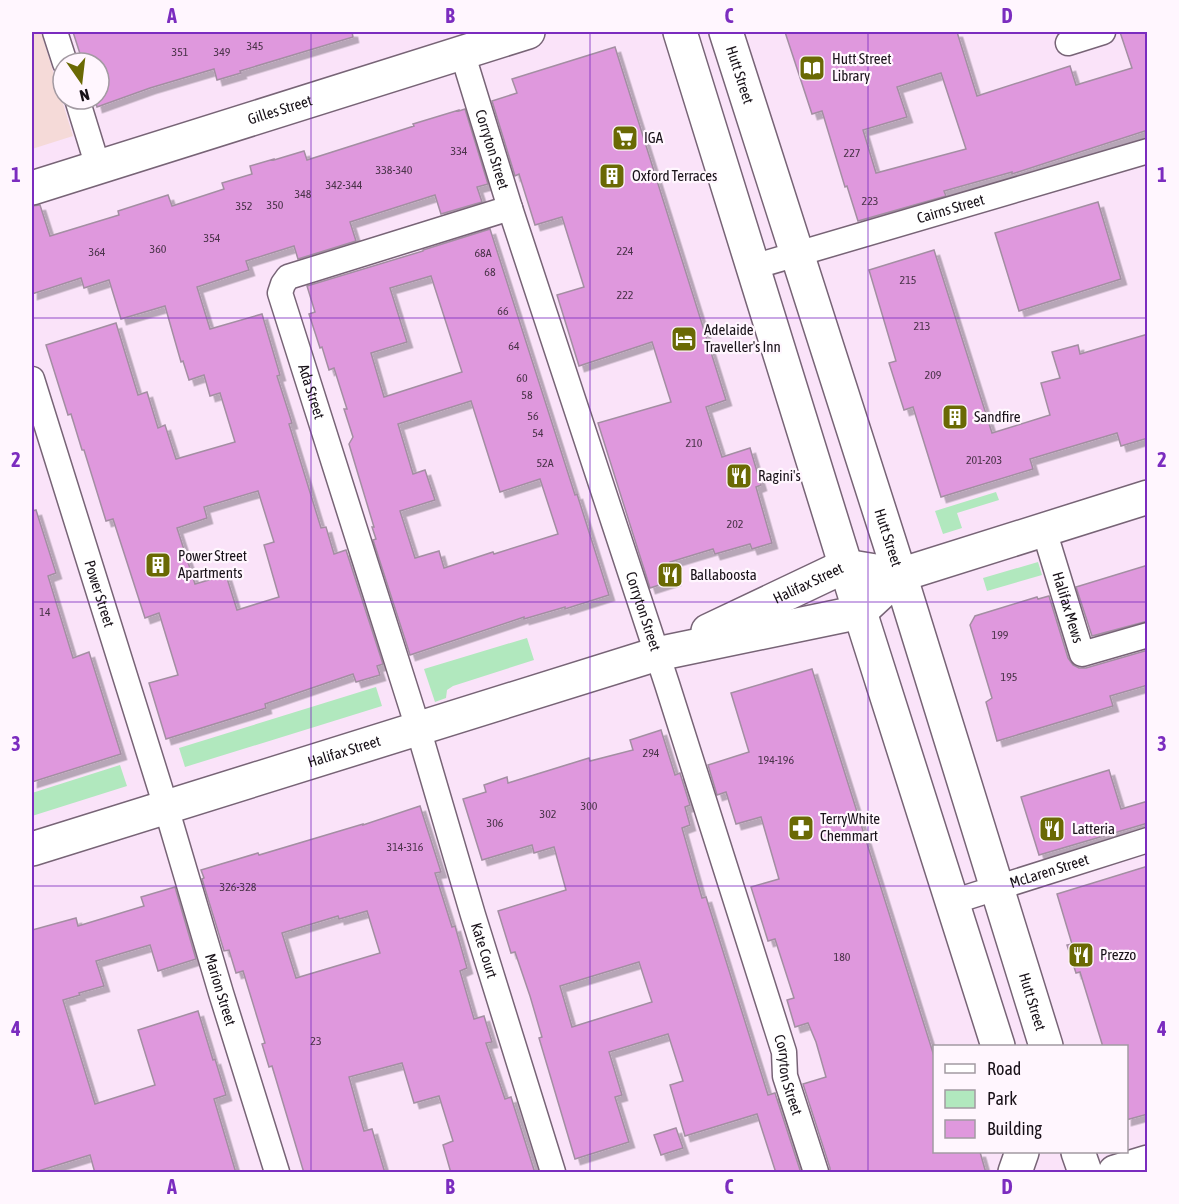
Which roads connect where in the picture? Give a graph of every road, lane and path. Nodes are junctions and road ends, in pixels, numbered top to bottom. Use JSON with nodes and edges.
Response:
{"nodes":[{"id":1,"x":55,"y":32,"type":"edge"},
{"id":2,"x":528,"y":32,"type":"edge"},
{"id":3,"x":680,"y":32,"type":"edge"},
{"id":4,"x":726,"y":32,"type":"edge"},
{"id":5,"x":1103,"y":32,"type":"edge"},
{"id":6,"x":1068,"y":43,"type":"dead end"},
{"id":7,"x":61,"y":51,"type":"edge"},
{"id":8,"x":462,"y":52,"type":"junction"},
{"id":9,"x":81,"y":111,"type":"edge"},
{"id":10,"x":1148,"y":151,"type":"edge"},
{"id":11,"x":98,"y":167,"type":"junction"},
{"id":12,"x":32,"y":188,"type":"edge"},
{"id":13,"x":510,"y":208,"type":"junction"},
{"id":14,"x":797,"y":254,"type":"junction"},
{"id":15,"x":753,"y":267,"type":"junction"},
{"id":16,"x":32,"y":379,"type":"edge"},
{"id":17,"x":1148,"y":498,"type":"edge"},
{"id":18,"x":1044,"y":530,"type":"junction"},
{"id":19,"x":846,"y":566,"type":"junction"},
{"id":20,"x":900,"y":574,"type":"junction"},
{"id":21,"x":860,"y":612,"type":"junction"},
{"id":22,"x":1148,"y":635,"type":"edge"},
{"id":23,"x":657,"y":654,"type":"junction"},
{"id":24,"x":418,"y":728,"type":"junction"},
{"id":25,"x":166,"y":807,"type":"junction"},
{"id":26,"x":1148,"y":840,"type":"edge"},
{"id":27,"x":32,"y":849,"type":"edge"},
{"id":28,"x":997,"y":888,"type":"junction"},
{"id":29,"x":952,"y":902,"type":"junction"},
{"id":30,"x":997,"y":1045,"type":"edge"},
{"id":31,"x":1045,"y":1045,"type":"edge"},
{"id":32,"x":1022,"y":1153,"type":"edge"},
{"id":33,"x":1031,"y":1153,"type":"edge"},
{"id":34,"x":1078,"y":1153,"type":"edge"},
{"id":35,"x":1148,"y":1162,"type":"edge"},
{"id":36,"x":277,"y":1173,"type":"edge"},
{"id":37,"x":553,"y":1173,"type":"edge"},
{"id":38,"x":816,"y":1173,"type":"edge"},
{"id":39,"x":1015,"y":1173,"type":"edge"},
{"id":40,"x":1038,"y":1173,"type":"edge"},
{"id":41,"x":1085,"y":1173,"type":"edge"},
{"id":42,"x":1115,"y":1173,"type":"edge"}],
"edges":[{"from":1,"to":7,"type":"street"},
{"from":2,"to":8,"type":"main road","name":"Gilles Street"},
{"from":3,"to":15,"type":"main road"},
{"from":4,"to":14,"type":"main road","name":"Hutt Street"},
{"from":5,"to":6,"type":"street"},
{"from":8,"to":11,"type":"main road","name":"Gilles Street"},
{"from":8,"to":13,"type":"street","name":"Corryton Street"},
{"from":9,"to":11,"type":"street"},
{"from":10,"to":14,"type":"street","name":"Cairns Street"},
{"from":11,"to":12,"type":"main road","name":"Gilles Street"},
{"from":13,"to":23,"type":"street","name":"Corryton Street"},
{"from":13,"to":24,"type":"street","name":"Ada Street"},
{"from":14,"to":15,"type":"street","name":"Cairns Street"},
{"from":14,"to":20,"type":"main road","name":"Hutt Street"},
{"from":15,"to":19,"type":"main road"},
{"from":16,"to":25,"type":"street","name":"Power Street"},
{"from":17,"to":18,"type":"main road","name":"Halifax Street"},
{"from":18,"to":20,"type":"main road","name":"Halifax Street"},
{"from":18,"to":22,"type":"street","name":"Halifax Mews"},
{"from":19,"to":20,"type":"main road","name":"Halifax Street"},
{"from":19,"to":21,"type":"main road"},
{"from":19,"to":23,"type":"main road","name":"Halifax Street"},
{"from":20,"to":21,"type":"main road","name":"Halifax Street"},
{"from":20,"to":28,"type":"main road","name":"Hutt Street"},
{"from":21,"to":23,"type":"main road","name":"Halifax Street"},
{"from":21,"to":29,"type":"main road"},
{"from":23,"to":24,"type":"main road","name":"Halifax Street"},
{"from":23,"to":38,"type":"street","name":"Corryton Street"},
{"from":24,"to":25,"type":"main road","name":"Halifax Street"},
{"from":24,"to":37,"type":"street","name":"Kate Court"},
{"from":25,"to":27,"type":"main road","name":"Halifax Street"},
{"from":25,"to":36,"type":"street","name":"Marion Street"},
{"from":26,"to":28,"type":"street","name":"McLaren Street"},
{"from":28,"to":29,"type":"street","name":"McLaren Street"},
{"from":28,"to":31,"type":"main road","name":"Hutt Street"},
{"from":29,"to":30,"type":"main road"},
{"from":32,"to":39,"type":"main road"},
{"from":33,"to":40,"type":"main road"},
{"from":34,"to":41,"type":"main road"},
{"from":35,"to":42,"type":"main road"}]}
